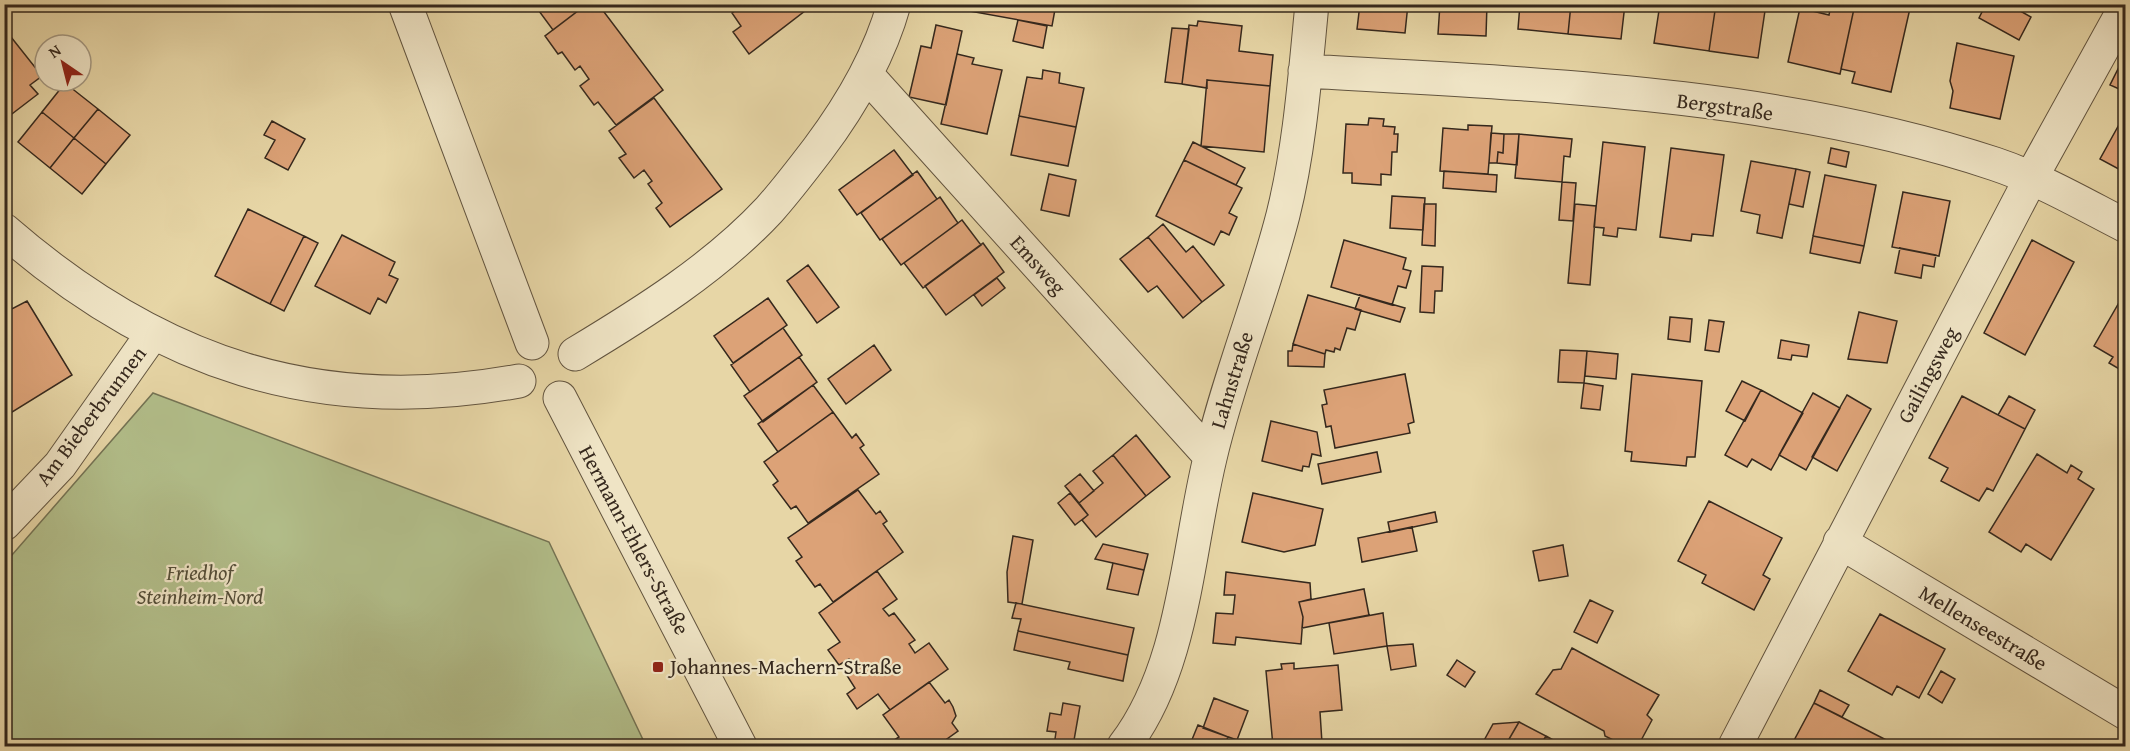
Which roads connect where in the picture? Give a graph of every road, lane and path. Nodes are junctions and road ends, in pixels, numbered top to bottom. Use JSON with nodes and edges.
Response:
{"nodes":[{"id":1,"x":405,"y":4,"type":"edge"},
{"id":2,"x":894,"y":4,"type":"edge"},
{"id":3,"x":1312,"y":4,"type":"edge"},
{"id":4,"x":2126,"y":6,"type":"edge"},
{"id":5,"x":1305,"y":71,"type":"junction"},
{"id":6,"x":866,"y":74,"type":"junction"},
{"id":7,"x":2031,"y":178,"type":"junction"},
{"id":8,"x":2126,"y":226,"type":"edge"},
{"id":9,"x":4,"y":230,"type":"edge"},
{"id":10,"x":153,"y":333,"type":"junction"},
{"id":11,"x":532,"y":342,"type":"junction"},
{"id":12,"x":575,"y":354,"type":"junction"},
{"id":13,"x":519,"y":381,"type":"junction"},
{"id":14,"x":560,"y":398,"type":"junction"},
{"id":15,"x":1210,"y":456,"type":"junction"},
{"id":16,"x":4,"y":524,"type":"edge"},
{"id":17,"x":1840,"y":542,"type":"junction"},
{"id":18,"x":2126,"y":713,"type":"edge"},
{"id":19,"x":740,"y":747,"type":"edge"},
{"id":20,"x":1124,"y":747,"type":"edge"},
{"id":21,"x":1736,"y":747,"type":"edge"}],
"edges":[{"from":1,"to":11,"type":"street"},
{"from":2,"to":6,"type":"street"},
{"from":3,"to":5,"type":"street","name":"Lahnstraße"},
{"from":4,"to":7,"type":"street","name":"Gailingsweg"},
{"from":5,"to":7,"type":"street","name":"Bergstraße"},
{"from":5,"to":15,"type":"street","name":"Lahnstraße"},
{"from":6,"to":12,"type":"street"},
{"from":6,"to":15,"type":"street","name":"Emsweg"},
{"from":7,"to":8,"type":"street","name":"Bergstraße"},
{"from":7,"to":17,"type":"street","name":"Gailingsweg"},
{"from":9,"to":10,"type":"street"},
{"from":10,"to":13,"type":"street"},
{"from":10,"to":16,"type":"street","name":"Am Bieberbrunnen"},
{"from":11,"to":12,"type":"street"},
{"from":11,"to":13,"type":"street"},
{"from":12,"to":14,"type":"street"},
{"from":13,"to":14,"type":"street"},
{"from":14,"to":19,"type":"street","name":"Hermann-Ehlers-Straße"},
{"from":15,"to":20,"type":"street","name":"Lahnstraße"},
{"from":17,"to":18,"type":"street","name":"Mellenseestraße"},
{"from":17,"to":21,"type":"street","name":"Gailingsweg"}]}
